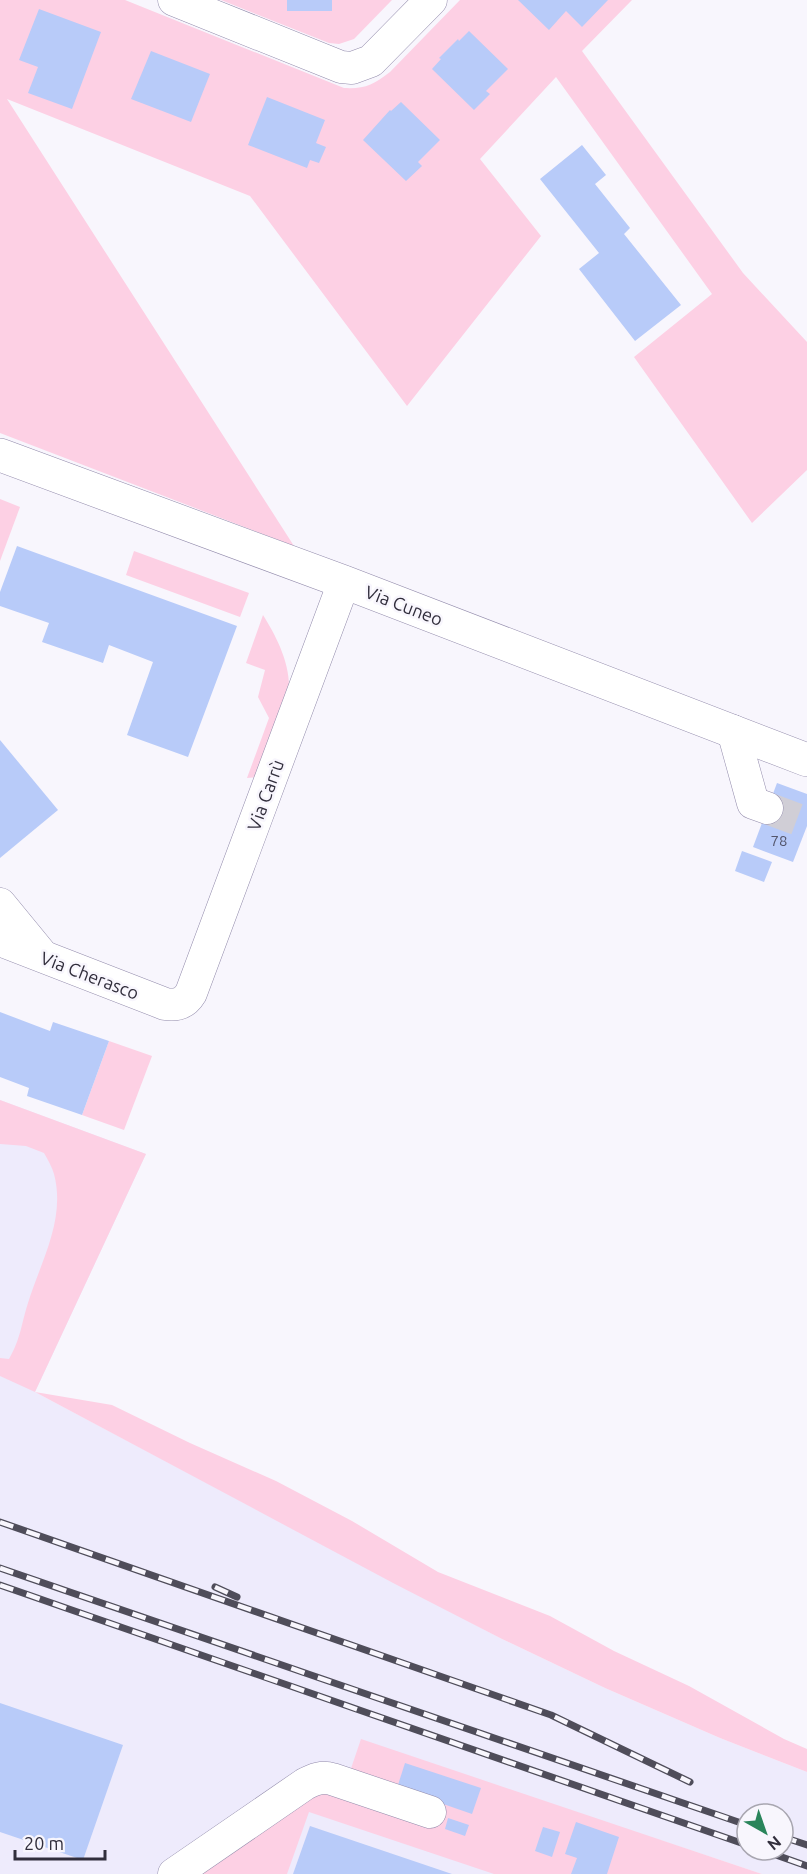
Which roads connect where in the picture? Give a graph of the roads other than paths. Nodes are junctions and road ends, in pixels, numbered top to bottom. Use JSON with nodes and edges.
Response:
{"nodes":[{"id":1,"x":174,"y":0,"type":"edge"},
{"id":2,"x":431,"y":0,"type":"edge"},
{"id":3,"x":0,"y":455,"type":"edge"},
{"id":4,"x":344,"y":582,"type":"junction"},
{"id":5,"x":733,"y":731,"type":"junction"},
{"id":6,"x":807,"y":760,"type":"edge"},
{"id":7,"x":767,"y":808,"type":"tunnel mouth"},
{"id":8,"x":0,"y":904,"type":"edge"},
{"id":9,"x":0,"y":940,"type":"edge"},
{"id":10,"x":43,"y":956,"type":"junction"},
{"id":11,"x":180,"y":1004,"type":"joint"},
{"id":12,"x":430,"y":1812,"type":"dead end"},
{"id":13,"x":174,"y":1874,"type":"edge"}],
"edges":[{"from":1,"to":2,"type":"street"},
{"from":3,"to":4,"type":"main road","name":"Via Cuneo"},
{"from":4,"to":5,"type":"main road","name":"Via Cuneo"},
{"from":4,"to":11,"type":"street","name":"Via Carrù"},
{"from":5,"to":6,"type":"main road","name":"Via Cuneo"},
{"from":5,"to":7,"type":"street"},
{"from":8,"to":10,"type":"street"},
{"from":9,"to":10,"type":"street","name":"Via Cherasco"},
{"from":10,"to":11,"type":"street","name":"Via Cherasco"},
{"from":12,"to":13,"type":"street"}]}
